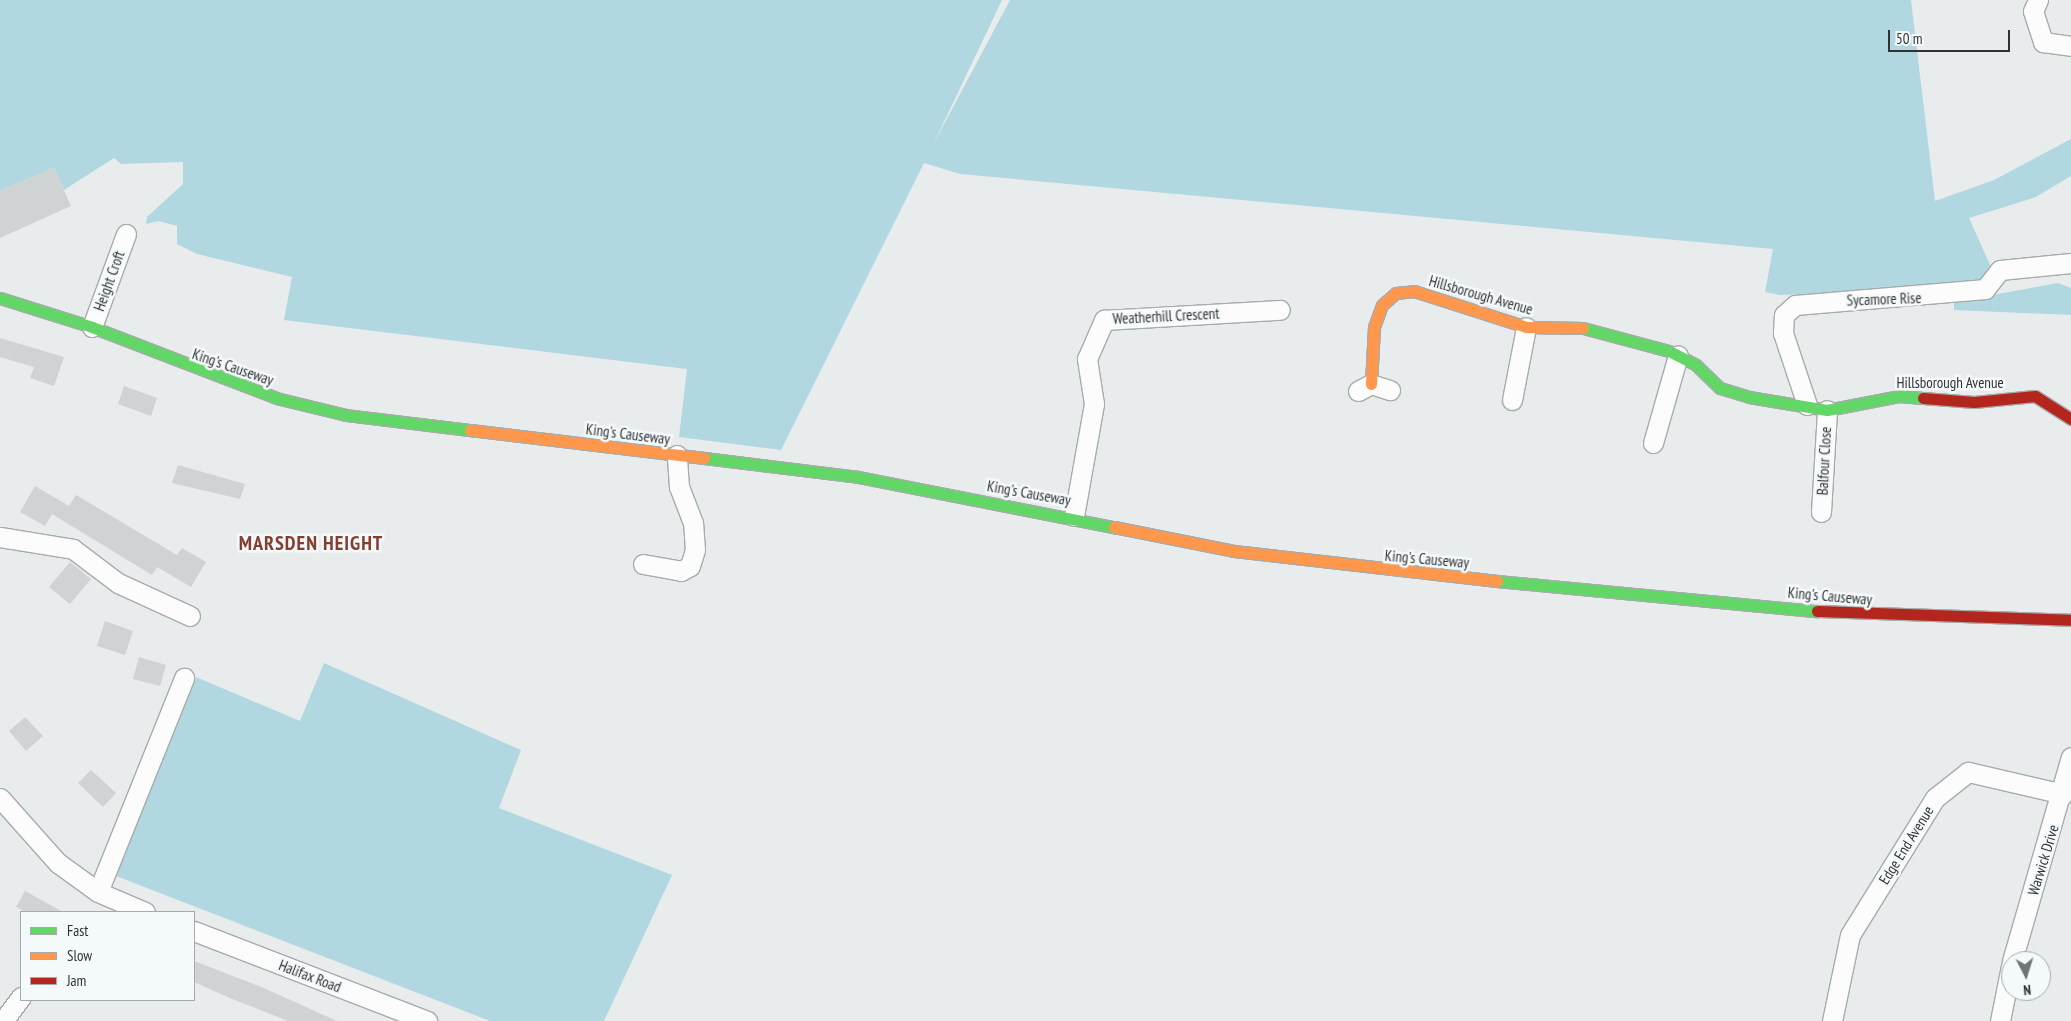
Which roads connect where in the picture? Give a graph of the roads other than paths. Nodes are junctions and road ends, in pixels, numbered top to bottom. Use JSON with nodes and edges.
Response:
{"nodes":[{"id":1,"x":2038,"y":0,"type":"edge"},
{"id":2,"x":2071,"y":46,"type":"edge"},
{"id":3,"x":126,"y":234,"type":"dead end"},
{"id":4,"x":2071,"y":264,"type":"edge"},
{"id":5,"x":0,"y":298,"type":"edge"},
{"id":6,"x":1280,"y":310,"type":"dead end"},
{"id":7,"x":92,"y":327,"type":"junction"},
{"id":8,"x":1526,"y":327,"type":"junction"},
{"id":9,"x":1678,"y":355,"type":"junction"},
{"id":10,"x":1364,"y":387,"type":"joint"},
{"id":11,"x":1390,"y":390,"type":"dead end"},
{"id":12,"x":1512,"y":400,"type":"dead end"},
{"id":13,"x":1807,"y":405,"type":"junction"},
{"id":14,"x":1827,"y":410,"type":"junction"},
{"id":15,"x":2071,"y":419,"type":"edge"},
{"id":16,"x":1652,"y":444,"type":"dead end"},
{"id":17,"x":677,"y":455,"type":"junction"},
{"id":18,"x":1821,"y":512,"type":"dead end"},
{"id":19,"x":1074,"y":516,"type":"junction"},
{"id":20,"x":0,"y":537,"type":"edge"},
{"id":21,"x":643,"y":564,"type":"dead end"},
{"id":22,"x":190,"y":616,"type":"dead end"},
{"id":23,"x":2071,"y":620,"type":"edge"},
{"id":24,"x":184,"y":678,"type":"dead end"},
{"id":25,"x":2071,"y":757,"type":"edge"},
{"id":26,"x":2063,"y":794,"type":"junction"},
{"id":27,"x":0,"y":798,"type":"edge"},
{"id":28,"x":98,"y":892,"type":"junction"},
{"id":29,"x":137,"y":911,"type":"edge"},
{"id":30,"x":195,"y":931,"type":"edge"},
{"id":31,"x":2015,"y":951,"type":"edge"},
{"id":32,"x":20,"y":997,"type":"edge"},
{"id":33,"x":2004,"y":1001,"type":"edge"},
{"id":34,"x":3,"y":1021,"type":"edge"},
{"id":35,"x":427,"y":1021,"type":"edge"},
{"id":36,"x":1832,"y":1021,"type":"edge"},
{"id":37,"x":2000,"y":1021,"type":"edge"}],
"edges":[{"from":1,"to":2,"type":"street"},
{"from":3,"to":7,"type":"street","name":"Height Croft"},
{"from":4,"to":13,"type":"street","name":"Sycamore Rise"},
{"from":5,"to":7,"type":"street","name":"King's Causeway"},
{"from":6,"to":19,"type":"street","name":"Weatherhill Crescent"},
{"from":7,"to":17,"type":"street","name":"King's Causeway"},
{"from":8,"to":9,"type":"street","name":"Hillsborough Avenue"},
{"from":8,"to":10,"type":"street","name":"Hillsborough Avenue"},
{"from":8,"to":12,"type":"street"},
{"from":9,"to":13,"type":"street","name":"Hillsborough Avenue"},
{"from":9,"to":16,"type":"street"},
{"from":10,"to":11,"type":"street"},
{"from":13,"to":14,"type":"street","name":"Hillsborough Avenue"},
{"from":14,"to":15,"type":"street","name":"Hillsborough Avenue"},
{"from":14,"to":18,"type":"street","name":"Balfour Close"},
{"from":17,"to":19,"type":"street","name":"King's Causeway"},
{"from":17,"to":21,"type":"street"},
{"from":19,"to":23,"type":"street","name":"King's Causeway"},
{"from":20,"to":22,"type":"street"},
{"from":24,"to":28,"type":"street"},
{"from":25,"to":26,"type":"street","name":"Warwick Drive"},
{"from":26,"to":31,"type":"street","name":"Warwick Drive"},
{"from":26,"to":36,"type":"street","name":"Edge End Avenue"},
{"from":27,"to":28,"type":"street"},
{"from":28,"to":29,"type":"street"},
{"from":30,"to":35,"type":"street","name":"Halifax Road"},
{"from":32,"to":34,"type":"street"},
{"from":33,"to":37,"type":"street"}]}
